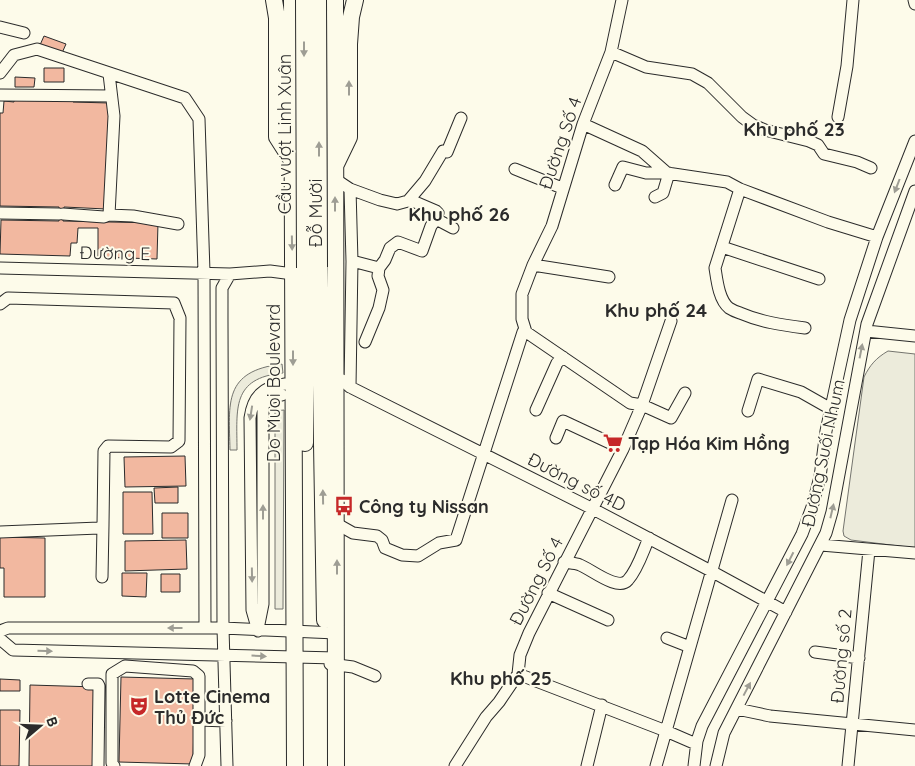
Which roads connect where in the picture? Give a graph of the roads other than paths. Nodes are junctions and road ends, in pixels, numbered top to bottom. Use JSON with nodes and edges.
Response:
{"nodes":[{"id":1,"x":274,"y":0,"type":"edge"},
{"id":2,"x":292,"y":0,"type":"edge"},
{"id":3,"x":303,"y":0,"type":"edge"},
{"id":4,"x":318,"y":0,"type":"edge"},
{"id":5,"x":333,"y":0,"type":"edge"},
{"id":6,"x":356,"y":0,"type":"edge"},
{"id":7,"x":622,"y":0,"type":"edge"},
{"id":8,"x":853,"y":0,"type":"edge"},
{"id":9,"x":914,"y":0,"type":"edge"},
{"id":10,"x":915,"y":4,"type":"edge"},
{"id":11,"x":0,"y":27,"type":"edge"},
{"id":12,"x":24,"y":33,"type":"dead end"},
{"id":13,"x":611,"y":52,"type":"junction"},
{"id":14,"x":0,"y":73,"type":"edge"},
{"id":15,"x":109,"y":74,"type":"junction"},
{"id":16,"x":0,"y":95,"type":"edge"},
{"id":17,"x":111,"y":96,"type":"junction"},
{"id":18,"x":838,"y":117,"type":"dead end"},
{"id":19,"x":461,"y":118,"type":"dead end"},
{"id":20,"x":583,"y":124,"type":"junction"},
{"id":21,"x":915,"y":140,"type":"edge"},
{"id":22,"x":291,"y":159,"type":"junction"},
{"id":23,"x":871,"y":168,"type":"dead end"},
{"id":24,"x":515,"y":169,"type":"dead end"},
{"id":25,"x":335,"y":173,"type":"junction"},
{"id":26,"x":668,"y":173,"type":"junction"},
{"id":27,"x":615,"y":185,"type":"dead end"},
{"id":28,"x":562,"y":188,"type":"junction"},
{"id":29,"x":740,"y":188,"type":"junction"},
{"id":30,"x":350,"y":189,"type":"junction"},
{"id":31,"x":915,"y":192,"type":"edge"},
{"id":32,"x":655,"y":197,"type":"dead end"},
{"id":33,"x":408,"y":200,"type":"junction"},
{"id":34,"x":0,"y":213,"type":"edge"},
{"id":35,"x":109,"y":215,"type":"junction"},
{"id":36,"x":436,"y":220,"type":"junction"},
{"id":37,"x":178,"y":224,"type":"dead end"},
{"id":38,"x":453,"y":228,"type":"dead end"},
{"id":39,"x":877,"y":237,"type":"junction"},
{"id":40,"x":335,"y":242,"type":"junction"},
{"id":41,"x":722,"y":247,"type":"junction"},
{"id":42,"x":352,"y":261,"type":"junction"},
{"id":43,"x":532,"y":265,"type":"junction"},
{"id":44,"x":0,"y":268,"type":"edge"},
{"id":45,"x":379,"y":268,"type":"junction"},
{"id":46,"x":305,"y":270,"type":"junction"},
{"id":47,"x":204,"y":272,"type":"junction"},
{"id":48,"x":230,"y":274,"type":"junction"},
{"id":49,"x":609,"y":277,"type":"dead end"},
{"id":50,"x":819,"y":279,"type":"dead end"},
{"id":51,"x":0,"y":304,"type":"edge"},
{"id":52,"x":671,"y":321,"type":"dead end"},
{"id":53,"x":805,"y":328,"type":"dead end"},
{"id":54,"x":866,"y":331,"type":"junction"},
{"id":55,"x":526,"y":332,"type":"junction"},
{"id":56,"x":915,"y":336,"type":"edge"},
{"id":57,"x":365,"y":342,"type":"dead end"},
{"id":58,"x":320,"y":346,"type":"junction"},
{"id":59,"x":563,"y":357,"type":"junction"},
{"id":60,"x":284,"y":390,"type":"dead end"},
{"id":61,"x":684,"y":393,"type":"dead end"},
{"id":62,"x":642,"y":405,"type":"junction"},
{"id":63,"x":831,"y":409,"type":"junction"},
{"id":64,"x":536,"y":410,"type":"dead end"},
{"id":65,"x":748,"y":411,"type":"dead end"},
{"id":66,"x":556,"y":438,"type":"dead end"},
{"id":67,"x":623,"y":449,"type":"junction"},
{"id":68,"x":482,"y":454,"type":"junction"},
{"id":69,"x":732,"y":500,"type":"dead end"},
{"id":70,"x":592,"y":509,"type":"junction"},
{"id":71,"x":337,"y":524,"type":"junction"},
{"id":72,"x":103,"y":525,"type":"junction"},
{"id":73,"x":0,"y":532,"type":"edge"},
{"id":74,"x":649,"y":538,"type":"junction"},
{"id":75,"x":821,"y":545,"type":"junction"},
{"id":76,"x":869,"y":550,"type":"junction"},
{"id":77,"x":915,"y":553,"type":"edge"},
{"id":78,"x":564,"y":562,"type":"junction"},
{"id":79,"x":712,"y":571,"type":"junction"},
{"id":80,"x":102,"y":577,"type":"dead end"},
{"id":81,"x":548,"y":593,"type":"junction"},
{"id":82,"x":767,"y":603,"type":"junction"},
{"id":83,"x":786,"y":612,"type":"junction"},
{"id":84,"x":608,"y":620,"type":"dead end"},
{"id":85,"x":205,"y":628,"type":"junction"},
{"id":86,"x":223,"y":628,"type":"junction"},
{"id":87,"x":0,"y":631,"type":"edge"},
{"id":88,"x":258,"y":631,"type":"junction"},
{"id":89,"x":298,"y":632,"type":"junction"},
{"id":90,"x":331,"y":633,"type":"junction"},
{"id":91,"x":667,"y":638,"type":"dead end"},
{"id":92,"x":0,"y":640,"type":"edge"},
{"id":93,"x":690,"y":646,"type":"junction"},
{"id":94,"x":815,"y":652,"type":"dead end"},
{"id":95,"x":163,"y":653,"type":"junction"},
{"id":96,"x":224,"y":654,"type":"junction"},
{"id":97,"x":298,"y":658,"type":"junction"},
{"id":98,"x":859,"y":658,"type":"junction"},
{"id":99,"x":331,"y":661,"type":"junction"},
{"id":100,"x":164,"y":669,"type":"junction"},
{"id":101,"x":518,"y":674,"type":"junction"},
{"id":102,"x":375,"y":676,"type":"dead end"},
{"id":103,"x":88,"y":684,"type":"dead end"},
{"id":104,"x":602,"y":705,"type":"junction"},
{"id":105,"x":737,"y":708,"type":"junction"},
{"id":106,"x":199,"y":720,"type":"junction"},
{"id":107,"x":226,"y":721,"type":"junction"},
{"id":108,"x":852,"y":724,"type":"junction"},
{"id":109,"x":666,"y":730,"type":"junction"},
{"id":110,"x":915,"y":730,"type":"edge"},
{"id":111,"x":696,"y":744,"type":"junction"},
{"id":112,"x":98,"y":766,"type":"edge"},
{"id":113,"x":114,"y":766,"type":"edge"},
{"id":114,"x":195,"y":766,"type":"edge"},
{"id":115,"x":227,"y":766,"type":"edge"},
{"id":116,"x":295,"y":766,"type":"edge"},
{"id":117,"x":304,"y":766,"type":"edge"},
{"id":118,"x":326,"y":766,"type":"edge"},
{"id":119,"x":336,"y":766,"type":"edge"},
{"id":120,"x":455,"y":766,"type":"edge"},
{"id":121,"x":587,"y":766,"type":"edge"},
{"id":122,"x":656,"y":766,"type":"edge"},
{"id":123,"x":694,"y":766,"type":"edge"},
{"id":124,"x":716,"y":766,"type":"edge"},
{"id":125,"x":848,"y":766,"type":"edge"}],
"edges":[{"from":1,"to":22,"type":"highway"},
{"from":2,"to":22,"type":"highway","name":"Do Muoi Boulevard"},
{"from":3,"to":5,"type":"highway"},
{"from":3,"to":46,"type":"highway","name":"Cầu vượt Linh Xuân","one_way":true,"bridge":true},
{"from":46,"to":4,"type":"highway","name":"Cầu vượt Linh Xuân","one_way":true,"bridge":true},
{"from":5,"to":25,"type":"highway","name":"Đỗ Mười"},
{"from":25,"to":6,"type":"highway","one_way":true},
{"from":7,"to":13,"type":"street","name":"Đường Số 4"},
{"from":8,"to":18,"type":"street"},
{"from":9,"to":10,"type":"street"},
{"from":11,"to":12,"type":"street"},
{"from":13,"to":20,"type":"street","name":"Đường Số 4"},
{"from":13,"to":23,"type":"street"},
{"from":14,"to":15,"type":"street"},
{"from":15,"to":17,"type":"street"},
{"from":15,"to":47,"type":"street"},
{"from":16,"to":17,"type":"street"},
{"from":17,"to":35,"type":"street"},
{"from":19,"to":33,"type":"street"},
{"from":20,"to":26,"type":"street"},
{"from":20,"to":28,"type":"street","name":"Đường Số 4"},
{"from":21,"to":39,"type":"street","one_way":true},
{"from":22,"to":46,"type":"highway","name":"Do Muoi Boulevard","one_way":true},
{"from":24,"to":28,"type":"street"},
{"from":25,"to":30,"type":"street"},
{"from":40,"to":25,"type":"highway","name":"Đỗ Mười","one_way":true},
{"from":26,"to":27,"type":"street"},
{"from":26,"to":29,"type":"street"},
{"from":26,"to":32,"type":"street"},
{"from":28,"to":43,"type":"street","name":"Đường Số 4"},
{"from":29,"to":39,"type":"street"},
{"from":29,"to":41,"type":"street"},
{"from":30,"to":33,"type":"street"},
{"from":30,"to":42,"type":"street"},
{"from":31,"to":54,"type":"street","name":"Đường Suối Nhum"},
{"from":33,"to":36,"type":"street"},
{"from":34,"to":35,"type":"street"},
{"from":35,"to":37,"type":"street"},
{"from":36,"to":38,"type":"street"},
{"from":36,"to":45,"type":"street"},
{"from":39,"to":63,"type":"street"},
{"from":40,"to":58,"type":"highway"},
{"from":40,"to":71,"type":"highway","name":"Đỗ Mười"},
{"from":41,"to":50,"type":"street"},
{"from":41,"to":53,"type":"street"},
{"from":42,"to":45,"type":"street"},
{"from":42,"to":68,"type":"street","name":"Đường số 4D"},
{"from":43,"to":49,"type":"street"},
{"from":43,"to":55,"type":"street","name":"Đường Số 4"},
{"from":44,"to":47,"type":"street","name":"Đường E"},
{"from":45,"to":57,"type":"street"},
{"from":46,"to":48,"type":"street","name":"Đường E"},
{"from":46,"to":58,"type":"highway","name":"Do Muoi Boulevard"},
{"from":46,"to":89,"type":"highway","name":"Do Muoi Boulevard","one_way":true},
{"from":46,"to":89,"type":"highway","name":"Do Muoi Boulevard"},
{"from":47,"to":48,"type":"street","name":"Đường E"},
{"from":47,"to":85,"type":"street"},
{"from":48,"to":86,"type":"street"},
{"from":51,"to":72,"type":"street"},
{"from":52,"to":62,"type":"street","name":"Đường Số 4"},
{"from":54,"to":56,"type":"street"},
{"from":75,"to":54,"type":"street","name":"Đường Suối Nhum","one_way":true},
{"from":55,"to":59,"type":"street"},
{"from":55,"to":68,"type":"street"},
{"from":90,"to":58,"type":"highway","name":"Do Muoi Boulevard","one_way":true},
{"from":59,"to":62,"type":"street"},
{"from":59,"to":64,"type":"street"},
{"from":60,"to":88,"type":"street"},
{"from":61,"to":62,"type":"street"},
{"from":62,"to":67,"type":"street","name":"Đường Số 4"},
{"from":63,"to":65,"type":"street"},
{"from":63,"to":82,"type":"street","one_way":true},
{"from":66,"to":67,"type":"street"},
{"from":67,"to":70,"type":"street","name":"Đường Số 4"},
{"from":68,"to":70,"type":"street","name":"Đường số 4D"},
{"from":68,"to":71,"type":"street"},
{"from":69,"to":79,"type":"street"},
{"from":70,"to":74,"type":"street","name":"Đường số 4D"},
{"from":70,"to":78,"type":"street","name":"Đường Số 4"},
{"from":90,"to":71,"type":"highway","name":"Do Muoi Boulevard","one_way":true},
{"from":72,"to":73,"type":"street"},
{"from":72,"to":80,"type":"street"},
{"from":74,"to":78,"type":"street"},
{"from":74,"to":79,"type":"street","name":"Đường số 4D"},
{"from":75,"to":76,"type":"street"},
{"from":75,"to":83,"type":"street","name":"Đường Suối Nhum"},
{"from":76,"to":77,"type":"street"},
{"from":76,"to":98,"type":"street","name":"Đường số 2"},
{"from":78,"to":81,"type":"street","name":"Đường Số 4"},
{"from":79,"to":82,"type":"street","name":"Đường số 4D"},
{"from":79,"to":93,"type":"street"},
{"from":81,"to":84,"type":"street"},
{"from":81,"to":101,"type":"street","name":"Đường Số 4"},
{"from":82,"to":83,"type":"street","name":"Đường số 4D"},
{"from":82,"to":111,"type":"street"},
{"from":105,"to":83,"type":"street","name":"Đường Suối Nhum","one_way":true},
{"from":85,"to":86,"type":"street"},
{"from":85,"to":87,"type":"street","one_way":true},
{"from":86,"to":88,"type":"street"},
{"from":86,"to":96,"type":"street"},
{"from":88,"to":89,"type":"street"},
{"from":89,"to":90,"type":"street"},
{"from":89,"to":97,"type":"highway","name":"Do Muoi Boulevard"},
{"from":90,"to":99,"type":"highway","name":"Do Muoi Boulevard"},
{"from":91,"to":93,"type":"street"},
{"from":92,"to":95,"type":"street","one_way":true},
{"from":93,"to":109,"type":"street"},
{"from":94,"to":98,"type":"street"},
{"from":95,"to":96,"type":"street"},
{"from":95,"to":100,"type":"street"},
{"from":96,"to":97,"type":"street","one_way":true},
{"from":96,"to":107,"type":"street"},
{"from":97,"to":99,"type":"street"},
{"from":97,"to":116,"type":"highway","name":"Do Muoi Boulevard"},
{"from":97,"to":117,"type":"highway","name":"Do Muoi Boulevard"},
{"from":98,"to":108,"type":"street","name":"Đường số 2"},
{"from":99,"to":102,"type":"street"},
{"from":99,"to":118,"type":"highway","name":"Do Muoi Boulevard"},
{"from":99,"to":119,"type":"highway","name":"Do Muoi Boulevard"},
{"from":100,"to":106,"type":"street"},
{"from":100,"to":113,"type":"street"},
{"from":101,"to":104,"type":"street"},
{"from":101,"to":120,"type":"street","name":"Đường Số 4"},
{"from":103,"to":112,"type":"street"},
{"from":104,"to":109,"type":"street"},
{"from":104,"to":121,"type":"street"},
{"from":105,"to":108,"type":"street"},
{"from":105,"to":124,"type":"street","name":"Đường Suối Nhum"},
{"from":106,"to":107,"type":"street"},
{"from":106,"to":114,"type":"street"},
{"from":107,"to":115,"type":"street"},
{"from":108,"to":110,"type":"street"},
{"from":108,"to":125,"type":"street","name":"Đường số 2"},
{"from":109,"to":111,"type":"street"},
{"from":109,"to":122,"type":"street"},
{"from":111,"to":123,"type":"street"}]}
